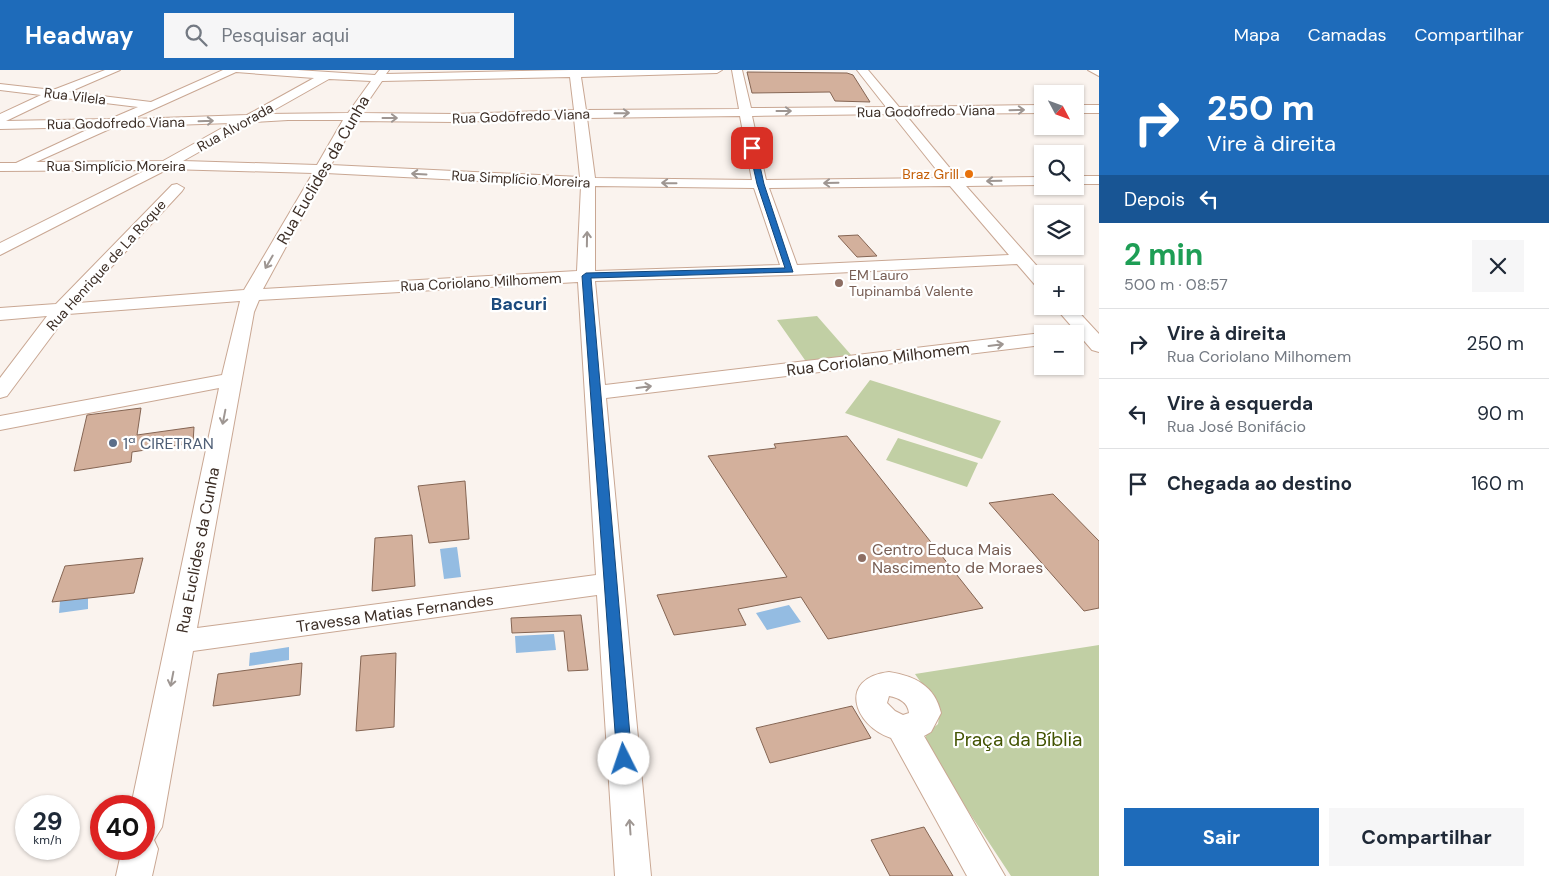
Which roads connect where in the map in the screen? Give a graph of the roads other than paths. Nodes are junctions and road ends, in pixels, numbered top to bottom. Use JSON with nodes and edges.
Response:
{"nodes":[{"id":1,"x":115,"y":70,"type":"edge"},
{"id":2,"x":232,"y":70,"type":"edge"},
{"id":3,"x":240,"y":70,"type":"edge"},
{"id":4,"x":717,"y":70,"type":"edge"},
{"id":5,"x":737,"y":70,"type":"edge"},
{"id":6,"x":862,"y":70,"type":"edge"},
{"id":7,"x":1093,"y":70,"type":"edge"},
{"id":8,"x":575,"y":72,"type":"edge"},
{"id":9,"x":332,"y":74,"type":"edge"},
{"id":10,"x":380,"y":74,"type":"edge"},
{"id":11,"x":1099,"y":74,"type":"edge"},
{"id":12,"x":0,"y":87,"type":"edge"},
{"id":13,"x":55,"y":93,"type":"junction"},
{"id":14,"x":151,"y":105,"type":"junction"},
{"id":15,"x":1034,"y":109,"type":"edge"},
{"id":16,"x":1084,"y":109,"type":"edge"},
{"id":17,"x":1099,"y":109,"type":"edge"},
{"id":18,"x":744,"y":111,"type":"junction"},
{"id":19,"x":897,"y":111,"type":"junction"},
{"id":20,"x":579,"y":114,"type":"junction"},
{"id":21,"x":257,"y":118,"type":"junction"},
{"id":22,"x":350,"y":118,"type":"junction"},
{"id":23,"x":0,"y":119,"type":"edge"},
{"id":24,"x":110,"y":123,"type":"junction"},
{"id":25,"x":0,"y":125,"type":"edge"},
{"id":26,"x":170,"y":165,"type":"junction"},
{"id":27,"x":0,"y":167,"type":"edge"},
{"id":28,"x":15,"y":167,"type":"junction"},
{"id":29,"x":322,"y":169,"type":"junction"},
{"id":30,"x":1084,"y":180,"type":"edge"},
{"id":31,"x":1099,"y":180,"type":"edge"},
{"id":32,"x":1034,"y":181,"type":"edge"},
{"id":33,"x":588,"y":182,"type":"junction"},
{"id":34,"x":954,"y":182,"type":"junction"},
{"id":35,"x":760,"y":184,"type":"junction"},
{"id":36,"x":177,"y":188,"type":"dead end"},
{"id":37,"x":7,"y":241,"type":"edge"},
{"id":38,"x":0,"y":250,"type":"edge"},
{"id":39,"x":1022,"y":259,"type":"junction"},
{"id":40,"x":790,"y":270,"type":"junction"},
{"id":41,"x":1034,"y":273,"type":"edge"},
{"id":42,"x":586,"y":276,"type":"junction"},
{"id":43,"x":251,"y":295,"type":"junction"},
{"id":44,"x":63,"y":308,"type":"junction"},
{"id":45,"x":0,"y":314,"type":"edge"},
{"id":46,"x":1071,"y":315,"type":"edge"},
{"id":47,"x":1090,"y":337,"type":"edge"},
{"id":48,"x":1034,"y":341,"type":"edge"},
{"id":49,"x":231,"y":380,"type":"junction"},
{"id":50,"x":0,"y":392,"type":"edge"},
{"id":51,"x":595,"y":393,"type":"junction"},
{"id":52,"x":0,"y":423,"type":"edge"},
{"id":53,"x":611,"y":583,"type":"junction"},
{"id":54,"x":179,"y":642,"type":"junction"},
{"id":55,"x":902,"y":728,"type":"dead end"},
{"id":56,"x":150,"y":795,"type":"edge"},
{"id":57,"x":138,"y":860,"type":"edge"},
{"id":58,"x":134,"y":876,"type":"edge"},
{"id":59,"x":633,"y":876,"type":"edge"},
{"id":60,"x":987,"y":876,"type":"edge"}],
"edges":[{"from":1,"to":13,"type":"street"},
{"from":2,"to":14,"type":"street"},
{"from":3,"to":9,"type":"street"},
{"from":4,"to":8,"type":"street"},
{"from":5,"to":18,"type":"street"},
{"from":6,"to":19,"type":"street"},
{"from":7,"to":11,"type":"street"},
{"from":8,"to":10,"type":"street"},
{"from":8,"to":20,"type":"street"},
{"from":9,"to":10,"type":"street"},
{"from":9,"to":21,"type":"street","name":"Rua Alvorada"},
{"from":10,"to":22,"type":"street","name":"Rua Euclides da Cunha"},
{"from":12,"to":13,"type":"street","name":"Rua Vilela"},
{"from":13,"to":14,"type":"street","name":"Rua Vilela"},
{"from":13,"to":23,"type":"street"},
{"from":14,"to":24,"type":"street"},
{"from":19,"to":15,"type":"street","name":"Rua Godofredo Viana","one_way":true},
{"from":16,"to":17,"type":"street"},
{"from":18,"to":19,"type":"street","name":"Rua Godofredo Viana","one_way":true},
{"from":20,"to":18,"type":"street","name":"Rua Godofredo Viana","one_way":true},
{"from":18,"to":35,"type":"street"},
{"from":19,"to":34,"type":"street"},
{"from":22,"to":20,"type":"street","name":"Rua Godofredo Viana","one_way":true},
{"from":20,"to":33,"type":"street"},
{"from":21,"to":22,"type":"street","name":"Rua Godofredo Viana"},
{"from":24,"to":21,"type":"street","name":"Rua Godofredo Viana","one_way":true},
{"from":21,"to":26,"type":"street","name":"Rua Alvorada"},
{"from":22,"to":29,"type":"street","name":"Rua Euclides da Cunha"},
{"from":24,"to":25,"type":"street","name":"Rua Godofredo Viana"},
{"from":24,"to":28,"type":"street"},
{"from":26,"to":28,"type":"street","name":"Rua Simplício Moreira"},
{"from":26,"to":29,"type":"street","name":"Rua Simplício Moreira"},
{"from":26,"to":37,"type":"street","name":"Rua Alvorada"},
{"from":27,"to":28,"type":"street","name":"Rua Simplício Moreira"},
{"from":33,"to":29,"type":"street","name":"Rua Simplício Moreira","one_way":true},
{"from":29,"to":43,"type":"street","name":"Rua Euclides da Cunha","one_way":true},
{"from":30,"to":31,"type":"street"},
{"from":32,"to":34,"type":"street","name":"Rua Simplício Moreira","one_way":true},
{"from":35,"to":33,"type":"street","name":"Rua Simplício Moreira","one_way":true},
{"from":42,"to":33,"type":"street","one_way":true},
{"from":34,"to":35,"type":"street","name":"Rua Simplício Moreira","one_way":true},
{"from":34,"to":39,"type":"street"},
{"from":35,"to":40,"type":"street"},
{"from":36,"to":44,"type":"street","name":"Rua Henrique de La Roque"},
{"from":37,"to":38,"type":"street","name":"Rua Alvorada"},
{"from":39,"to":40,"type":"street","name":"Rua Coriolano Milhomem"},
{"from":39,"to":41,"type":"street"},
{"from":40,"to":42,"type":"street","name":"Rua Coriolano Milhomem"},
{"from":42,"to":43,"type":"street","name":"Rua Coriolano Milhomem"},
{"from":42,"to":51,"type":"street"},
{"from":43,"to":44,"type":"street","name":"Rua Coriolano Milhomem"},
{"from":43,"to":49,"type":"street","name":"Rua Euclides da Cunha"},
{"from":44,"to":45,"type":"street","name":"Rua Coriolano Milhomem"},
{"from":44,"to":50,"type":"street","name":"Rua Henrique de La Roque"},
{"from":46,"to":47,"type":"street"},
{"from":51,"to":48,"type":"street","name":"Rua Coriolano Milhomem","one_way":true},
{"from":49,"to":52,"type":"street"},
{"from":49,"to":54,"type":"street","name":"Rua Euclides da Cunha","one_way":true},
{"from":51,"to":53,"type":"street"},
{"from":53,"to":54,"type":"street","name":"Travessa Matias Fernandes"},
{"from":59,"to":53,"type":"street","one_way":true},
{"from":54,"to":56,"type":"street","name":"Rua Euclides da Cunha","one_way":true},
{"from":55,"to":60,"type":"street"},
{"from":57,"to":58,"type":"street"}]}
